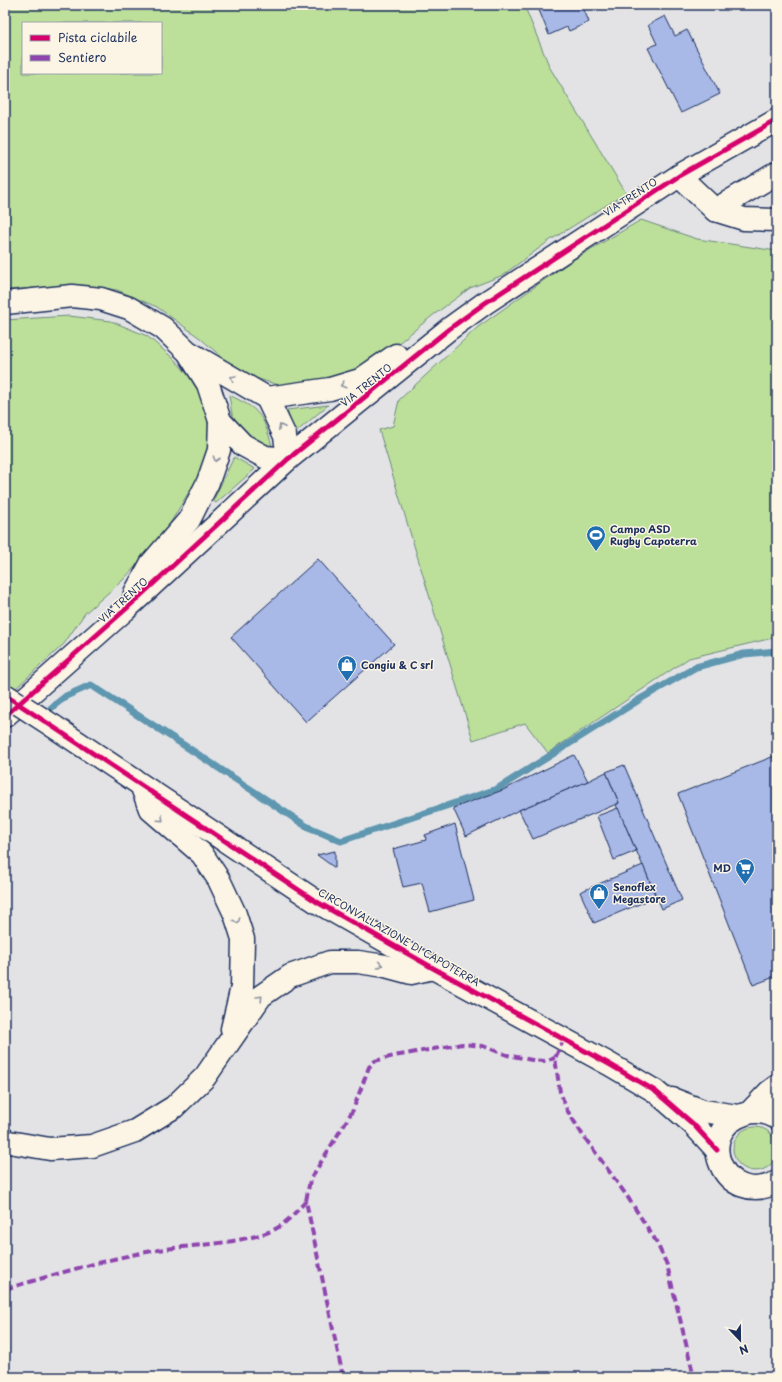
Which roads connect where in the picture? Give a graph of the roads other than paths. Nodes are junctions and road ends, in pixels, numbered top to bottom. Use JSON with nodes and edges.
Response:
{"nodes":[{"id":1,"x":777,"y":120,"type":"edge"},
{"id":2,"x":777,"y":173,"type":"edge"},
{"id":3,"x":679,"y":176,"type":"junction"},
{"id":4,"x":715,"y":210,"type":"junction"},
{"id":5,"x":777,"y":220,"type":"edge"},
{"id":6,"x":5,"y":303,"type":"edge"},
{"id":7,"x":449,"y":329,"type":"junction"},
{"id":8,"x":188,"y":352,"type":"junction"},
{"id":9,"x":267,"y":398,"type":"junction"},
{"id":10,"x":220,"y":421,"type":"junction"},
{"id":11,"x":288,"y":459,"type":"junction"},
{"id":12,"x":126,"y":609,"type":"junction"},
{"id":13,"x":5,"y":695,"type":"edge"},
{"id":14,"x":5,"y":716,"type":"edge"},
{"id":15,"x":142,"y":786,"type":"junction"},
{"id":16,"x":433,"y":968,"type":"junction"},
{"id":17,"x":229,"y":1041,"type":"junction"},
{"id":18,"x":777,"y":1086,"type":"edge"},
{"id":19,"x":654,"y":1091,"type":"junction"},
{"id":20,"x":744,"y":1114,"type":"junction"},
{"id":21,"x":777,"y":1118,"type":"edge"},
{"id":22,"x":5,"y":1140,"type":"edge"},
{"id":23,"x":717,"y":1150,"type":"junction"},
{"id":24,"x":776,"y":1183,"type":"edge"}],
"edges":[{"from":1,"to":3,"type":"street","name":"VIA TRENTO"},
{"from":2,"to":4,"type":"street"},
{"from":3,"to":4,"type":"street"},
{"from":3,"to":7,"type":"street","name":"VIA TRENTO"},
{"from":4,"to":5,"type":"street"},
{"from":6,"to":8,"type":"street"},
{"from":7,"to":9,"type":"street","one_way":true},
{"from":7,"to":11,"type":"street","name":"VIA TRENTO"},
{"from":9,"to":8,"type":"street","one_way":true},
{"from":8,"to":10,"type":"street"},
{"from":11,"to":9,"type":"street","one_way":true},
{"from":10,"to":11,"type":"street"},
{"from":10,"to":12,"type":"street","one_way":true},
{"from":11,"to":12,"type":"street","name":"VIA TRENTO"},
{"from":12,"to":14,"type":"street","name":"VIA TRENTO"},
{"from":13,"to":15,"type":"street","name":"CIRCONVALLAZIONE DI CAPOTERRA","bridge":true},
{"from":15,"to":16,"type":"street","name":"CIRCONVALLAZIONE DI CAPOTERRA"},
{"from":15,"to":17,"type":"street","one_way":true},
{"from":17,"to":16,"type":"street","one_way":true},
{"from":16,"to":19,"type":"street","name":"CIRCONVALLAZIONE DI CAPOTERRA"},
{"from":17,"to":22,"type":"street"},
{"from":18,"to":20,"type":"street"},
{"from":19,"to":20,"type":"street"},
{"from":19,"to":23,"type":"street"},
{"from":20,"to":21,"type":"street"},
{"from":20,"to":23,"type":"street"},
{"from":23,"to":24,"type":"street"}]}
